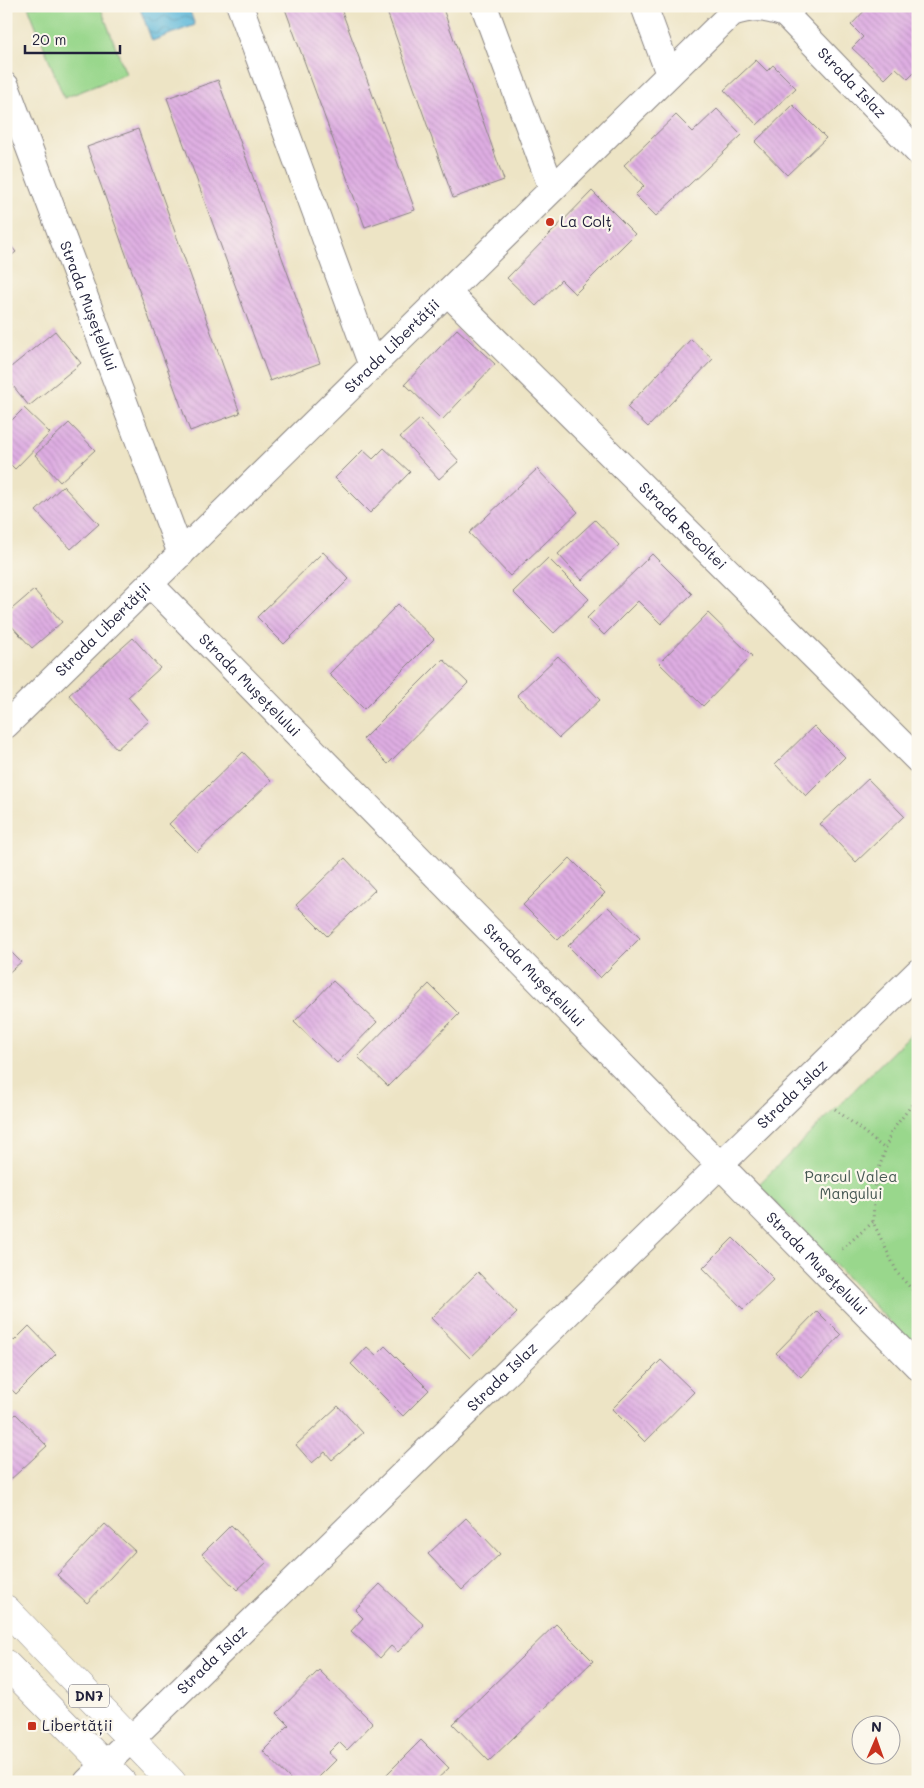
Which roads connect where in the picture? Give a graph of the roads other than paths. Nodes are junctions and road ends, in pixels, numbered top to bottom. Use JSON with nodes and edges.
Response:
{"nodes":[{"id":1,"x":240,"y":6,"type":"edge"},
{"id":2,"x":484,"y":6,"type":"edge"},
{"id":3,"x":644,"y":6,"type":"edge"},
{"id":4,"x":789,"y":10,"type":"edge"},
{"id":5,"x":669,"y":74,"type":"junction"},
{"id":6,"x":6,"y":86,"type":"edge"},
{"id":7,"x":918,"y":152,"type":"edge"},
{"id":8,"x":552,"y":189,"type":"junction"},
{"id":9,"x":448,"y":292,"type":"junction"},
{"id":10,"x":372,"y":366,"type":"junction"},
{"id":11,"x":181,"y":554,"type":"junction"},
{"id":12,"x":150,"y":584,"type":"junction"},
{"id":13,"x":6,"y":725,"type":"edge"},
{"id":14,"x":918,"y":760,"type":"edge"},
{"id":15,"x":918,"y":972,"type":"edge"},
{"id":16,"x":720,"y":1165,"type":"junction"},
{"id":17,"x":918,"y":1367,"type":"edge"},
{"id":18,"x":6,"y":1609,"type":"edge"},
{"id":19,"x":6,"y":1664,"type":"edge"},
{"id":20,"x":131,"y":1739,"type":"junction"},
{"id":21,"x":105,"y":1776,"type":"edge"},
{"id":22,"x":172,"y":1782,"type":"edge"}],
"edges":[{"from":1,"to":10,"type":"street"},
{"from":2,"to":8,"type":"street"},
{"from":3,"to":5,"type":"street"},
{"from":4,"to":5,"type":"street","name":"Strada Libertății"},
{"from":4,"to":7,"type":"street","name":"Strada Islaz"},
{"from":5,"to":8,"type":"street","name":"Strada Libertății"},
{"from":6,"to":11,"type":"street","name":"Strada Mușețelului"},
{"from":8,"to":9,"type":"street","name":"Strada Libertății"},
{"from":9,"to":10,"type":"street","name":"Strada Libertății"},
{"from":9,"to":14,"type":"street","name":"Strada Recoltei"},
{"from":10,"to":11,"type":"street","name":"Strada Libertății"},
{"from":11,"to":12,"type":"street","name":"Strada Libertății"},
{"from":12,"to":13,"type":"street","name":"Strada Libertății"},
{"from":12,"to":16,"type":"street","name":"Strada Mușețelului"},
{"from":15,"to":16,"type":"street","name":"Strada Islaz"},
{"from":16,"to":17,"type":"street","name":"Strada Mușețelului"},
{"from":16,"to":20,"type":"street","name":"Strada Islaz"},
{"from":18,"to":20,"type":"main road","number":"DN7"},
{"from":19,"to":21,"type":"main road","number":"DN7"},
{"from":20,"to":21,"type":"street","name":"Strada Islaz"},
{"from":20,"to":22,"type":"main road","number":"DN7"}]}
